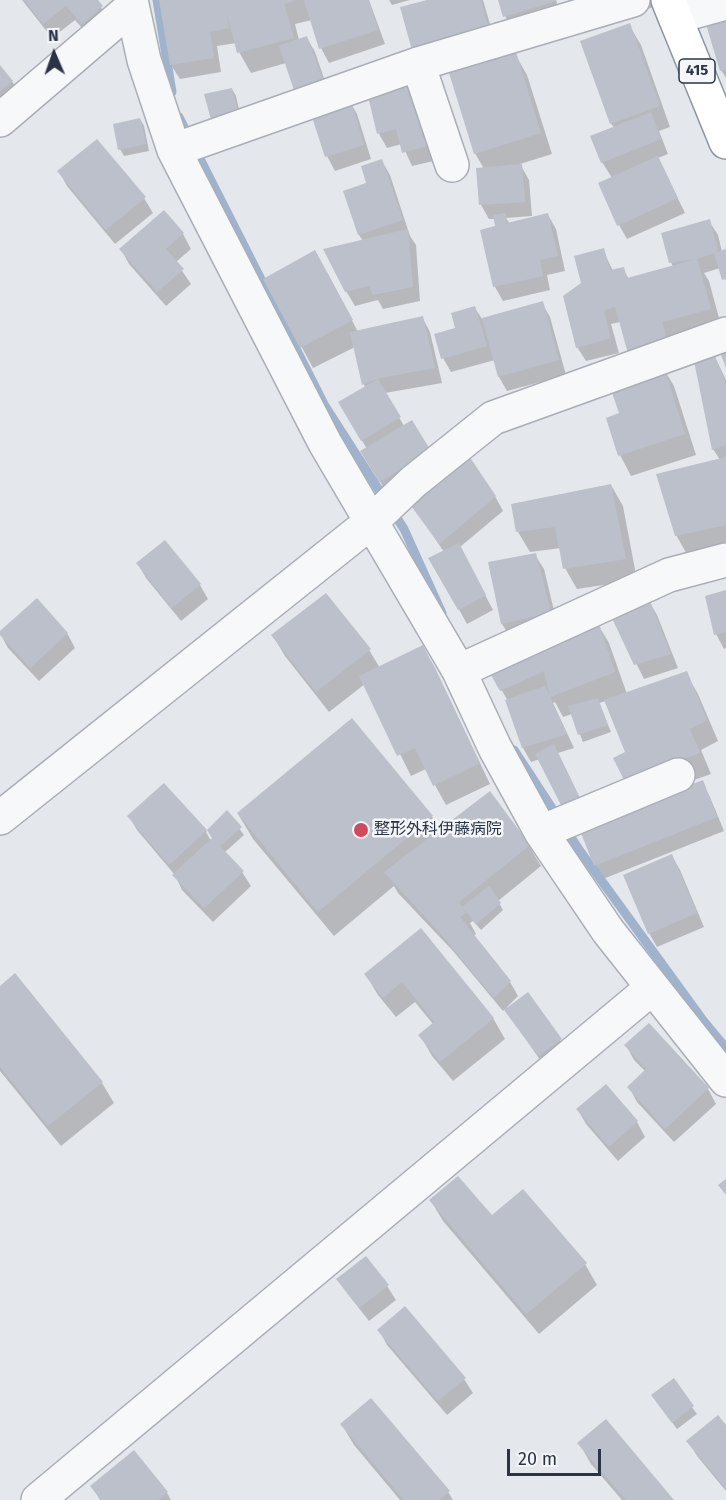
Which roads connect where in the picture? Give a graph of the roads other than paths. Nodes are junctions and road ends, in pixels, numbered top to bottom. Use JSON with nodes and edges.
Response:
{"nodes":[{"id":1,"x":633,"y":0,"type":"edge"},
{"id":2,"x":132,"y":3,"type":"edge"},
{"id":3,"x":726,"y":3,"type":"edge"},
{"id":4,"x":672,"y":9,"type":"edge"},
{"id":5,"x":418,"y":64,"type":"junction"},
{"id":6,"x":0,"y":120,"type":"edge"},
{"id":7,"x":726,"y":142,"type":"edge"},
{"id":8,"x":174,"y":150,"type":"junction"},
{"id":9,"x":452,"y":165,"type":"dead end"},
{"id":10,"x":726,"y":334,"type":"edge"},
{"id":11,"x":371,"y":522,"type":"junction"},
{"id":12,"x":726,"y":560,"type":"edge"},
{"id":13,"x":459,"y":671,"type":"junction"},
{"id":14,"x":678,"y":775,"type":"dead end"},
{"id":15,"x":0,"y":818,"type":"edge"},
{"id":16,"x":541,"y":832,"type":"junction"},
{"id":17,"x":652,"y":988,"type":"junction"},
{"id":18,"x":726,"y":1080,"type":"edge"},
{"id":19,"x":38,"y":1500,"type":"edge"}],
"edges":[{"from":1,"to":5,"type":"street"},
{"from":2,"to":6,"type":"street"},
{"from":2,"to":8,"type":"street"},
{"from":3,"to":4,"type":"street"},
{"from":4,"to":7,"type":"highway","number":"415"},
{"from":5,"to":8,"type":"street"},
{"from":5,"to":9,"type":"street"},
{"from":8,"to":11,"type":"street"},
{"from":10,"to":11,"type":"street"},
{"from":11,"to":13,"type":"street"},
{"from":11,"to":15,"type":"street"},
{"from":12,"to":13,"type":"street"},
{"from":13,"to":16,"type":"street"},
{"from":14,"to":16,"type":"street"},
{"from":16,"to":17,"type":"street"},
{"from":17,"to":18,"type":"street"},
{"from":17,"to":19,"type":"street"}]}
